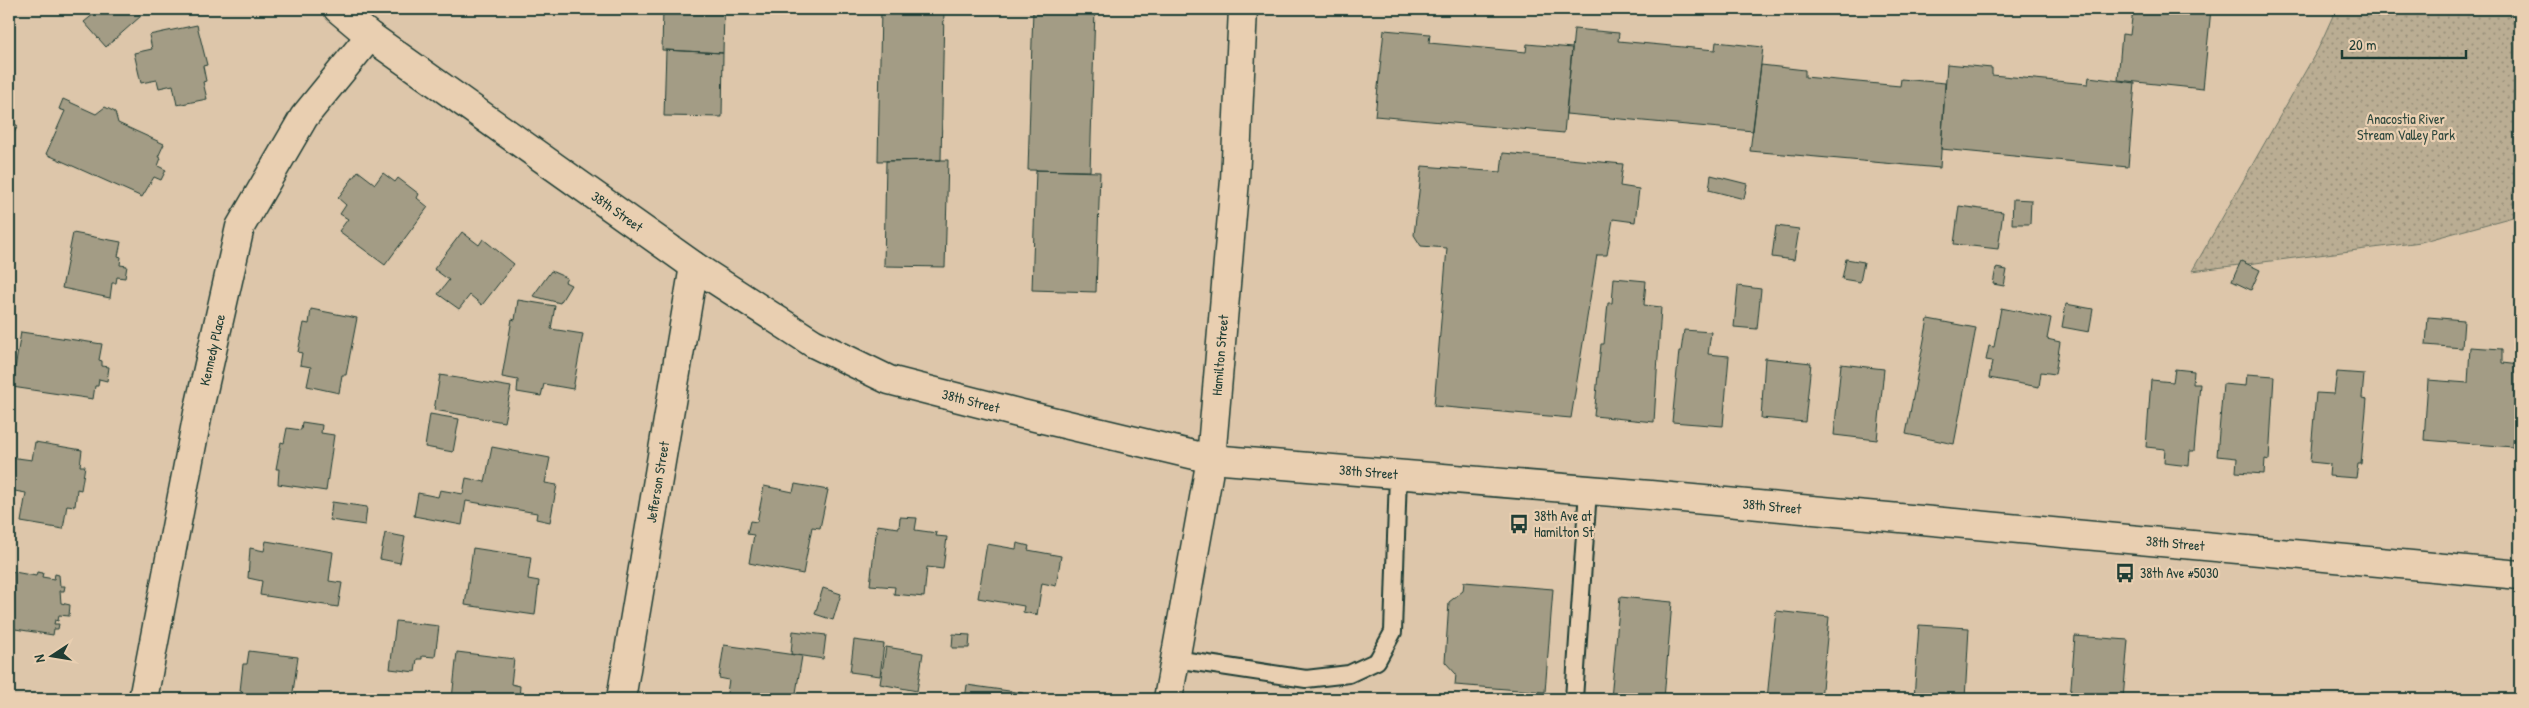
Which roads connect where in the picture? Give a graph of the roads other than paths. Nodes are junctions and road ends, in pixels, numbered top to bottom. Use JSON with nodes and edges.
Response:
{"nodes":[{"id":1,"x":338,"y":9,"type":"edge"},
{"id":2,"x":1243,"y":9,"type":"edge"},
{"id":3,"x":370,"y":36,"type":"junction"},
{"id":4,"x":694,"y":266,"type":"junction"},
{"id":5,"x":1211,"y":459,"type":"junction"},
{"id":6,"x":1398,"y":474,"type":"junction"},
{"id":7,"x":1588,"y":490,"type":"junction"},
{"id":8,"x":2520,"y":575,"type":"edge"},
{"id":9,"x":1175,"y":659,"type":"junction"},
{"id":10,"x":143,"y":699,"type":"edge"},
{"id":11,"x":621,"y":699,"type":"edge"},
{"id":12,"x":1168,"y":699,"type":"edge"},
{"id":13,"x":1574,"y":699,"type":"edge"}],
"edges":[{"from":1,"to":3,"type":"street","name":"38th Street"},
{"from":2,"to":5,"type":"street","name":"Hamilton Street"},
{"from":3,"to":4,"type":"street","name":"38th Street"},
{"from":3,"to":10,"type":"street","name":"Kennedy Place"},
{"from":4,"to":5,"type":"street","name":"38th Street"},
{"from":4,"to":11,"type":"street","name":"Jefferson Street"},
{"from":5,"to":6,"type":"street","name":"38th Street"},
{"from":5,"to":9,"type":"street","name":"Hamilton Street"},
{"from":6,"to":7,"type":"street","name":"38th Street"},
{"from":6,"to":9,"type":"lane"},
{"from":7,"to":8,"type":"street","name":"38th Street"},
{"from":7,"to":13,"type":"lane"},
{"from":9,"to":12,"type":"street","name":"Hamilton Street"}]}
